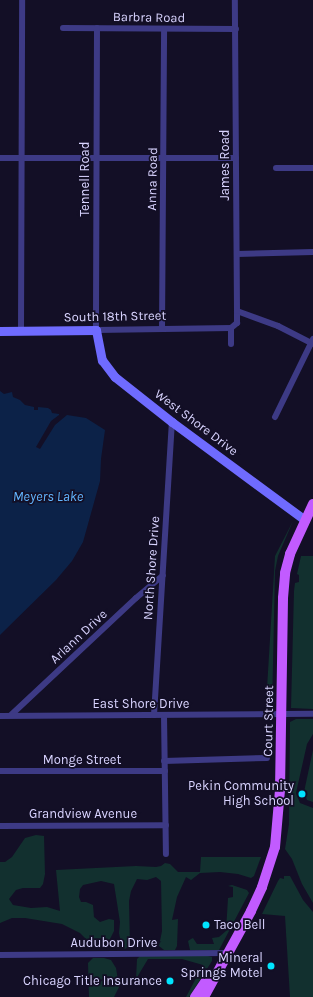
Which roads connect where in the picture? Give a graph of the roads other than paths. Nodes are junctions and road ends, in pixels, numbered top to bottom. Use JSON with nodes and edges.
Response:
{"nodes":[{"id":1,"x":22,"y":0,"type":"edge"},
{"id":2,"x":236,"y":0,"type":"edge"},
{"id":3,"x":63,"y":28,"type":"dead end"},
{"id":4,"x":97,"y":28,"type":"junction"},
{"id":5,"x":164,"y":29,"type":"junction"},
{"id":6,"x":236,"y":29,"type":"junction"},
{"id":7,"x":96,"y":157,"type":"junction"},
{"id":8,"x":164,"y":157,"type":"junction"},
{"id":9,"x":0,"y":158,"type":"edge"},
{"id":10,"x":22,"y":158,"type":"junction"},
{"id":11,"x":236,"y":158,"type":"junction"},
{"id":12,"x":276,"y":168,"type":"dead end"},
{"id":13,"x":313,"y":168,"type":"edge"},
{"id":14,"x":313,"y":252,"type":"edge"},
{"id":15,"x":236,"y":254,"type":"junction"},
{"id":16,"x":237,"y":311,"type":"junction"},
{"id":17,"x":231,"y":328,"type":"junction"},
{"id":18,"x":162,"y":329,"type":"junction"},
{"id":19,"x":21,"y":330,"type":"junction"},
{"id":20,"x":96,"y":330,"type":"junction"},
{"id":21,"x":0,"y":331,"type":"edge"},
{"id":22,"x":312,"y":342,"type":"edge"},
{"id":23,"x":231,"y":344,"type":"dead end"},
{"id":24,"x":275,"y":417,"type":"dead end"},
{"id":25,"x":172,"y":422,"type":"junction"},
{"id":26,"x":313,"y":504,"type":"edge"},
{"id":27,"x":309,"y":521,"type":"edge"},
{"id":28,"x":163,"y":575,"type":"junction"},
{"id":29,"x":313,"y":714,"type":"edge"},
{"id":30,"x":11,"y":715,"type":"junction"},
{"id":31,"x":154,"y":715,"type":"junction"},
{"id":32,"x":164,"y":715,"type":"junction"},
{"id":33,"x":282,"y":715,"type":"junction"},
{"id":34,"x":0,"y":716,"type":"edge"},
{"id":35,"x":267,"y":758,"type":"dead end"},
{"id":36,"x":164,"y":761,"type":"junction"},
{"id":37,"x":0,"y":771,"type":"edge"},
{"id":38,"x":165,"y":771,"type":"junction"},
{"id":39,"x":166,"y":825,"type":"junction"},
{"id":40,"x":0,"y":826,"type":"edge"},
{"id":41,"x":166,"y":854,"type":"dead end"},
{"id":42,"x":226,"y":953,"type":"junction"},
{"id":43,"x":0,"y":955,"type":"edge"},
{"id":44,"x":195,"y":997,"type":"edge"},
{"id":45,"x":204,"y":997,"type":"edge"}],
"edges":[{"from":1,"to":10,"type":"street"},
{"from":2,"to":6,"type":"street","name":"James Road"},
{"from":3,"to":4,"type":"street","name":"Barbra Road"},
{"from":4,"to":5,"type":"street","name":"Barbra Road"},
{"from":4,"to":7,"type":"street","name":"Tennell Road"},
{"from":5,"to":6,"type":"street","name":"Barbra Road"},
{"from":5,"to":8,"type":"street","name":"Anna Road"},
{"from":6,"to":11,"type":"street","name":"James Road"},
{"from":7,"to":8,"type":"street"},
{"from":7,"to":10,"type":"street"},
{"from":7,"to":20,"type":"street","name":"Tennell Road"},
{"from":8,"to":11,"type":"street"},
{"from":8,"to":18,"type":"street","name":"Anna Road"},
{"from":9,"to":10,"type":"street"},
{"from":10,"to":19,"type":"street"},
{"from":11,"to":15,"type":"street","name":"James Road"},
{"from":12,"to":13,"type":"street"},
{"from":14,"to":15,"type":"street"},
{"from":15,"to":16,"type":"street","name":"James Road"},
{"from":16,"to":17,"type":"street","name":"James Road"},
{"from":16,"to":22,"type":"street"},
{"from":17,"to":18,"type":"street","name":"South 18th Street"},
{"from":17,"to":23,"type":"street"},
{"from":18,"to":20,"type":"street","name":"South 18th Street"},
{"from":19,"to":20,"type":"street","name":"South 18th Street"},
{"from":19,"to":21,"type":"street","name":"South 18th Street"},
{"from":20,"to":25,"type":"street","name":"West Shore Drive"},
{"from":22,"to":24,"type":"street"},
{"from":25,"to":27,"type":"street","name":"West Shore Drive"},
{"from":25,"to":28,"type":"street","name":"North Shore Drive"},
{"from":26,"to":27,"type":"main road","name":"Court Street"},
{"from":27,"to":33,"type":"main road","name":"Court Street"},
{"from":28,"to":30,"type":"street","name":"Arlann Drive"},
{"from":28,"to":31,"type":"street","name":"North Shore Drive"},
{"from":29,"to":33,"type":"street","name":"East Shore Drive"},
{"from":30,"to":31,"type":"street","name":"East Shore Drive"},
{"from":30,"to":34,"type":"street","name":"East Shore Drive"},
{"from":31,"to":32,"type":"street","name":"East Shore Drive"},
{"from":32,"to":33,"type":"street","name":"East Shore Drive"},
{"from":32,"to":36,"type":"street"},
{"from":33,"to":42,"type":"main road","name":"Court Street"},
{"from":35,"to":36,"type":"street"},
{"from":36,"to":38,"type":"street"},
{"from":37,"to":38,"type":"street","name":"Monge Street"},
{"from":38,"to":39,"type":"street"},
{"from":39,"to":40,"type":"street","name":"Grandview Avenue"},
{"from":39,"to":41,"type":"street"},
{"from":42,"to":43,"type":"street","name":"Audubon Drive"},
{"from":42,"to":44,"type":"main road","name":"Court Street"},
{"from":42,"to":45,"type":"main road","name":"Court Street"}]}
